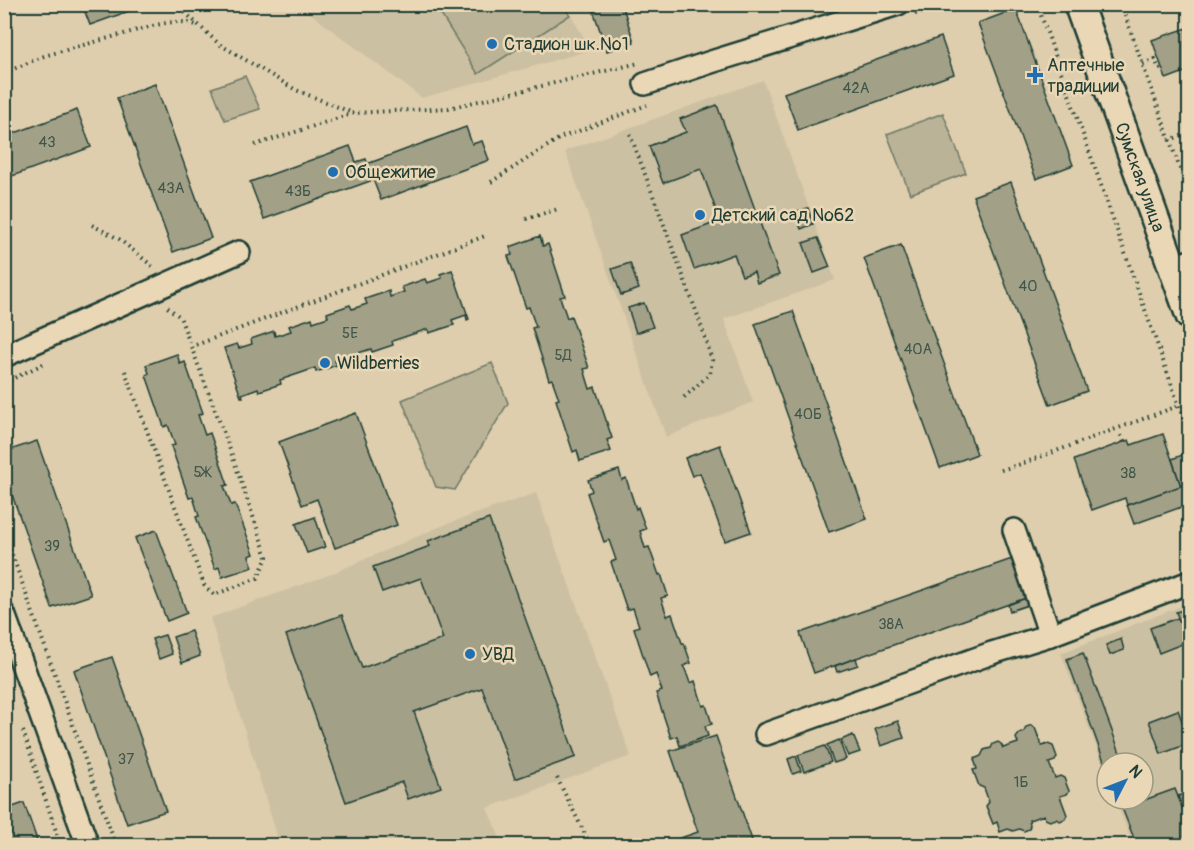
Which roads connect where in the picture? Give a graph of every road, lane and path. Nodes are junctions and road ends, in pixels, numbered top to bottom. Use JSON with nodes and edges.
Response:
{"nodes":[{"id":1,"x":176,"y":4,"type":"edge"},
{"id":2,"x":898,"y":4,"type":"edge"},
{"id":3,"x":1037,"y":4,"type":"edge"},
{"id":4,"x":1078,"y":4,"type":"edge"},
{"id":5,"x":1121,"y":4,"type":"edge"},
{"id":6,"x":200,"y":26,"type":"junction"},
{"id":7,"x":649,"y":60,"type":"dead end"},
{"id":8,"x":1143,"y":63,"type":"junction"},
{"id":9,"x":1163,"y":68,"type":"dead end"},
{"id":10,"x":4,"y":74,"type":"edge"},
{"id":11,"x":645,"y":84,"type":"dead end"},
{"id":12,"x":354,"y":113,"type":"junction"},
{"id":13,"x":1190,"y":133,"type":"edge"},
{"id":14,"x":630,"y":134,"type":"dead end"},
{"id":15,"x":1169,"y":140,"type":"junction"},
{"id":16,"x":255,"y":145,"type":"dead end"},
{"id":17,"x":1190,"y":197,"type":"edge"},
{"id":18,"x":558,"y":209,"type":"dead end"},
{"id":19,"x":525,"y":219,"type":"dead end"},
{"id":20,"x":92,"y":225,"type":"dead end"},
{"id":21,"x":485,"y":236,"type":"dead end"},
{"id":22,"x":239,"y":252,"type":"dead end"},
{"id":23,"x":1181,"y":265,"type":"edge"},
{"id":24,"x":172,"y":282,"type":"junction"},
{"id":25,"x":164,"y":304,"type":"dead end"},
{"id":26,"x":1190,"y":316,"type":"edge"},
{"id":27,"x":196,"y":345,"type":"dead end"},
{"id":28,"x":4,"y":356,"type":"edge"},
{"id":29,"x":56,"y":357,"type":"dead end"},
{"id":30,"x":124,"y":371,"type":"dead end"},
{"id":31,"x":4,"y":383,"type":"edge"},
{"id":32,"x":681,"y":400,"type":"dead end"},
{"id":33,"x":1178,"y":406,"type":"junction"},
{"id":34,"x":1121,"y":435,"type":"dead end"},
{"id":35,"x":1190,"y":437,"type":"edge"},
{"id":36,"x":1124,"y":442,"type":"dead end"},
{"id":37,"x":1001,"y":470,"type":"dead end"},
{"id":38,"x":1014,"y":530,"type":"dead end"},
{"id":39,"x":4,"y":532,"type":"edge"},
{"id":40,"x":1190,"y":582,"type":"edge"},
{"id":41,"x":4,"y":614,"type":"edge"},
{"id":42,"x":1050,"y":634,"type":"junction"},
{"id":43,"x":22,"y":730,"type":"dead end"},
{"id":44,"x":766,"y":734,"type":"dead end"},
{"id":45,"x":557,"y":778,"type":"dead end"},
{"id":46,"x":61,"y":846,"type":"edge"},
{"id":47,"x":88,"y":846,"type":"edge"},
{"id":48,"x":116,"y":846,"type":"edge"},
{"id":49,"x":591,"y":846,"type":"edge"}],
"edges":[{"from":1,"to":6,"type":"path"},
{"from":2,"to":11,"type":"street"},
{"from":3,"to":33,"type":"path"},
{"from":4,"to":23,"type":"main road","name":"Сумская улица"},
{"from":5,"to":8,"type":"path"},
{"from":6,"to":10,"type":"path"},
{"from":6,"to":12,"type":"path"},
{"from":7,"to":12,"type":"path"},
{"from":8,"to":9,"type":"path"},
{"from":8,"to":15,"type":"path"},
{"from":12,"to":16,"type":"path"},
{"from":13,"to":15,"type":"path"},
{"from":14,"to":32,"type":"path"},
{"from":15,"to":17,"type":"path"},
{"from":18,"to":19,"type":"path"},
{"from":20,"to":24,"type":"path"},
{"from":21,"to":27,"type":"path"},
{"from":22,"to":24,"type":"street"},
{"from":23,"to":26,"type":"main road","name":"Сумская улица"},
{"from":24,"to":28,"type":"street"},
{"from":25,"to":30,"type":"path"},
{"from":29,"to":31,"type":"path"},
{"from":33,"to":35,"type":"path"},
{"from":33,"to":37,"type":"path"},
{"from":34,"to":36,"type":"path"},
{"from":38,"to":42,"type":"street"},
{"from":39,"to":48,"type":"path"},
{"from":40,"to":42,"type":"street"},
{"from":41,"to":47,"type":"street"},
{"from":42,"to":44,"type":"street"},
{"from":43,"to":46,"type":"path"},
{"from":45,"to":49,"type":"path"}]}
